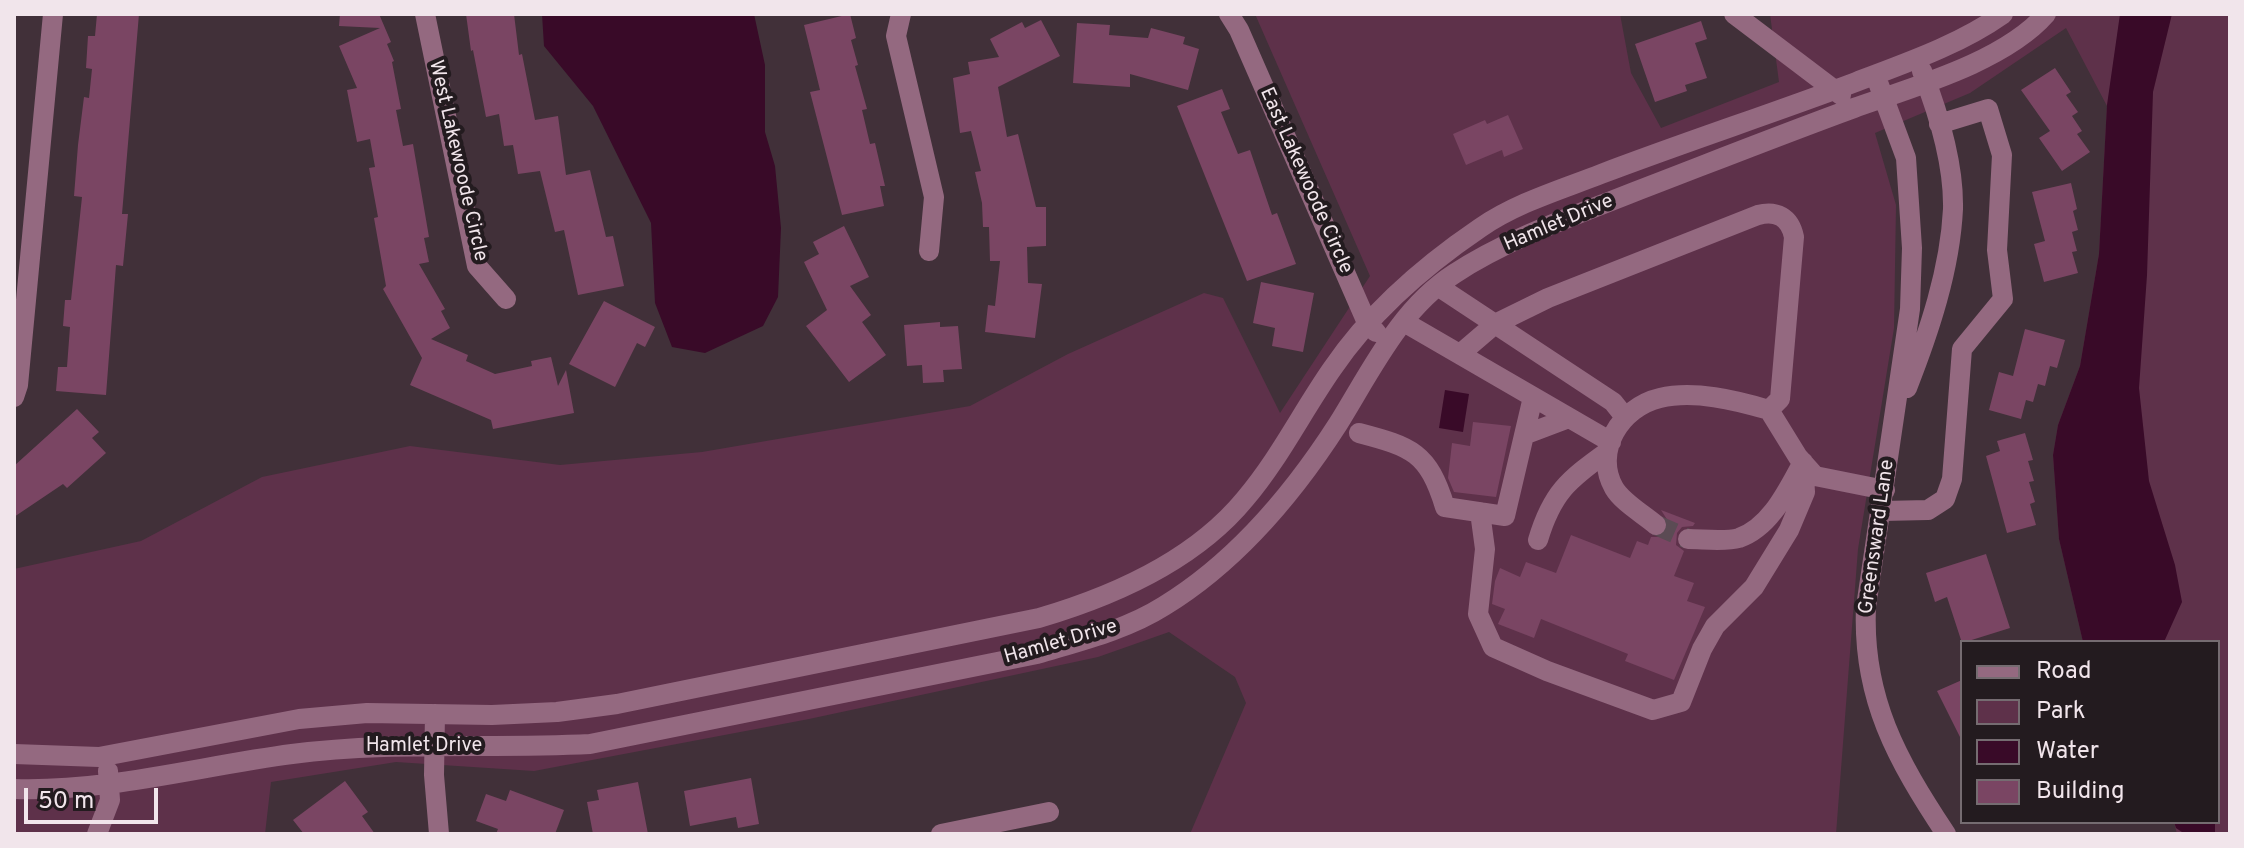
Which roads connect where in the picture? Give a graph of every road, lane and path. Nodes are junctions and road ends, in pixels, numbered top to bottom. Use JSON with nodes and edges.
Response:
{"nodes":[{"id":1,"x":53,"y":14,"type":"edge"},
{"id":2,"x":425,"y":14,"type":"edge"},
{"id":3,"x":901,"y":14,"type":"edge"},
{"id":4,"x":1229,"y":14,"type":"edge"},
{"id":5,"x":1734,"y":14,"type":"edge"},
{"id":6,"x":2003,"y":14,"type":"edge"},
{"id":7,"x":2046,"y":14,"type":"edge"},
{"id":8,"x":1917,"y":58,"type":"junction"},
{"id":9,"x":1876,"y":74,"type":"junction"},
{"id":10,"x":1926,"y":82,"type":"junction"},
{"id":11,"x":1835,"y":90,"type":"junction"},
{"id":12,"x":1883,"y":98,"type":"junction"},
{"id":13,"x":1856,"y":107,"type":"junction"},
{"id":14,"x":1939,"y":124,"type":"junction"},
{"id":15,"x":929,"y":251,"type":"dead end"},
{"id":16,"x":1439,"y":287,"type":"junction"},
{"id":17,"x":506,"y":299,"type":"dead end"},
{"id":18,"x":1404,"y":322,"type":"junction"},
{"id":19,"x":1495,"y":324,"type":"junction"},
{"id":20,"x":1368,"y":325,"type":"junction"},
{"id":21,"x":1387,"y":343,"type":"junction"},
{"id":22,"x":1460,"y":354,"type":"junction"},
{"id":23,"x":14,"y":397,"type":"edge"},
{"id":24,"x":1533,"y":397,"type":"junction"},
{"id":25,"x":1346,"y":409,"type":"junction"},
{"id":26,"x":1769,"y":410,"type":"junction"},
{"id":27,"x":1896,"y":414,"type":"junction"},
{"id":28,"x":1625,"y":417,"type":"junction"},
{"id":29,"x":1569,"y":418,"type":"junction"},
{"id":30,"x":1359,"y":433,"type":"junction"},
{"id":31,"x":1524,"y":435,"type":"junction"},
{"id":32,"x":1329,"y":436,"type":"junction"},
{"id":33,"x":1609,"y":447,"type":"junction"},
{"id":34,"x":1803,"y":462,"type":"junction"},
{"id":35,"x":1885,"y":490,"type":"junction"},
{"id":36,"x":1882,"y":511,"type":"junction"},
{"id":37,"x":1480,"y":512,"type":"junction"},
{"id":38,"x":1656,"y":525,"type":"tunnel mouth"},
{"id":39,"x":1688,"y":539,"type":"tunnel mouth"},
{"id":40,"x":1538,"y":540,"type":"dead end"},
{"id":41,"x":435,"y":714,"type":"junction"},
{"id":42,"x":435,"y":747,"type":"junction"},
{"id":43,"x":14,"y":754,"type":"edge"},
{"id":44,"x":107,"y":755,"type":"junction"},
{"id":45,"x":109,"y":783,"type":"junction"},
{"id":46,"x":14,"y":789,"type":"edge"},
{"id":47,"x":1049,"y":812,"type":"dead end"},
{"id":48,"x":97,"y":834,"type":"edge"},
{"id":49,"x":439,"y":834,"type":"edge"},
{"id":50,"x":941,"y":834,"type":"edge"},
{"id":51,"x":1946,"y":834,"type":"edge"}],
"edges":[{"from":1,"to":23,"type":"street"},
{"from":2,"to":17,"type":"street","name":"West Lakewoode Circle"},
{"from":3,"to":15,"type":"street"},
{"from":4,"to":20,"type":"street","name":"East Lakewoode Circle"},
{"from":5,"to":11,"type":"street"},
{"from":6,"to":8,"type":"street","name":"Hamlet Drive"},
{"from":7,"to":10,"type":"street","name":"Hamlet Drive"},
{"from":8,"to":9,"type":"street","name":"Hamlet Drive"},
{"from":8,"to":10,"type":"street","name":"Greensward Lane"},
{"from":9,"to":11,"type":"street","name":"Hamlet Drive"},
{"from":9,"to":12,"type":"street","name":"Greensward Lane"},
{"from":10,"to":12,"type":"street","name":"Hamlet Drive"},
{"from":10,"to":14,"type":"street","name":"Greensward Lane"},
{"from":11,"to":13,"type":"street"},
{"from":11,"to":20,"type":"street","name":"Hamlet Drive"},
{"from":12,"to":13,"type":"street","name":"Hamlet Drive"},
{"from":12,"to":27,"type":"street","name":"Greensward Lane"},
{"from":13,"to":16,"type":"street","name":"Hamlet Drive"},
{"from":14,"to":27,"type":"street","name":"Greensward Lane"},
{"from":14,"to":36,"type":"street"},
{"from":16,"to":18,"type":"street","name":"Hamlet Drive"},
{"from":16,"to":19,"type":"street"},
{"from":18,"to":21,"type":"street","name":"Hamlet Drive"},
{"from":18,"to":22,"type":"street"},
{"from":19,"to":22,"type":"street"},
{"from":19,"to":26,"type":"street"},
{"from":19,"to":28,"type":"street"},
{"from":20,"to":21,"type":"street","name":"East Lakewoode Circle"},
{"from":20,"to":41,"type":"street","name":"Hamlet Drive"},
{"from":21,"to":25,"type":"street","name":"Hamlet Drive"},
{"from":22,"to":24,"type":"street"},
{"from":24,"to":29,"type":"street"},
{"from":24,"to":31,"type":"street"},
{"from":25,"to":30,"type":"street"},
{"from":25,"to":32,"type":"street","name":"Hamlet Drive"},
{"from":26,"to":28,"type":"street"},
{"from":26,"to":34,"type":"street"},
{"from":27,"to":35,"type":"street","name":"Greensward Lane"},
{"from":28,"to":33,"type":"street"},
{"from":29,"to":31,"type":"street"},
{"from":29,"to":33,"type":"street"},
{"from":30,"to":32,"type":"street"},
{"from":30,"to":37,"type":"street"},
{"from":31,"to":37,"type":"street"},
{"from":32,"to":42,"type":"street","name":"Hamlet Drive"},
{"from":33,"to":38,"type":"street"},
{"from":33,"to":40,"type":"street"},
{"from":34,"to":35,"type":"street"},
{"from":34,"to":37,"type":"street"},
{"from":34,"to":39,"type":"street"},
{"from":35,"to":36,"type":"street","name":"Greensward Lane"},
{"from":36,"to":51,"type":"street","name":"Greensward Lane"},
{"from":41,"to":42,"type":"street"},
{"from":41,"to":44,"type":"street","name":"Hamlet Drive"},
{"from":42,"to":45,"type":"street","name":"Hamlet Drive"},
{"from":42,"to":49,"type":"street"},
{"from":43,"to":44,"type":"street","name":"Hamlet Drive"},
{"from":44,"to":45,"type":"street"},
{"from":45,"to":46,"type":"street","name":"Hamlet Drive"},
{"from":45,"to":48,"type":"street"},
{"from":47,"to":50,"type":"street"}]}
